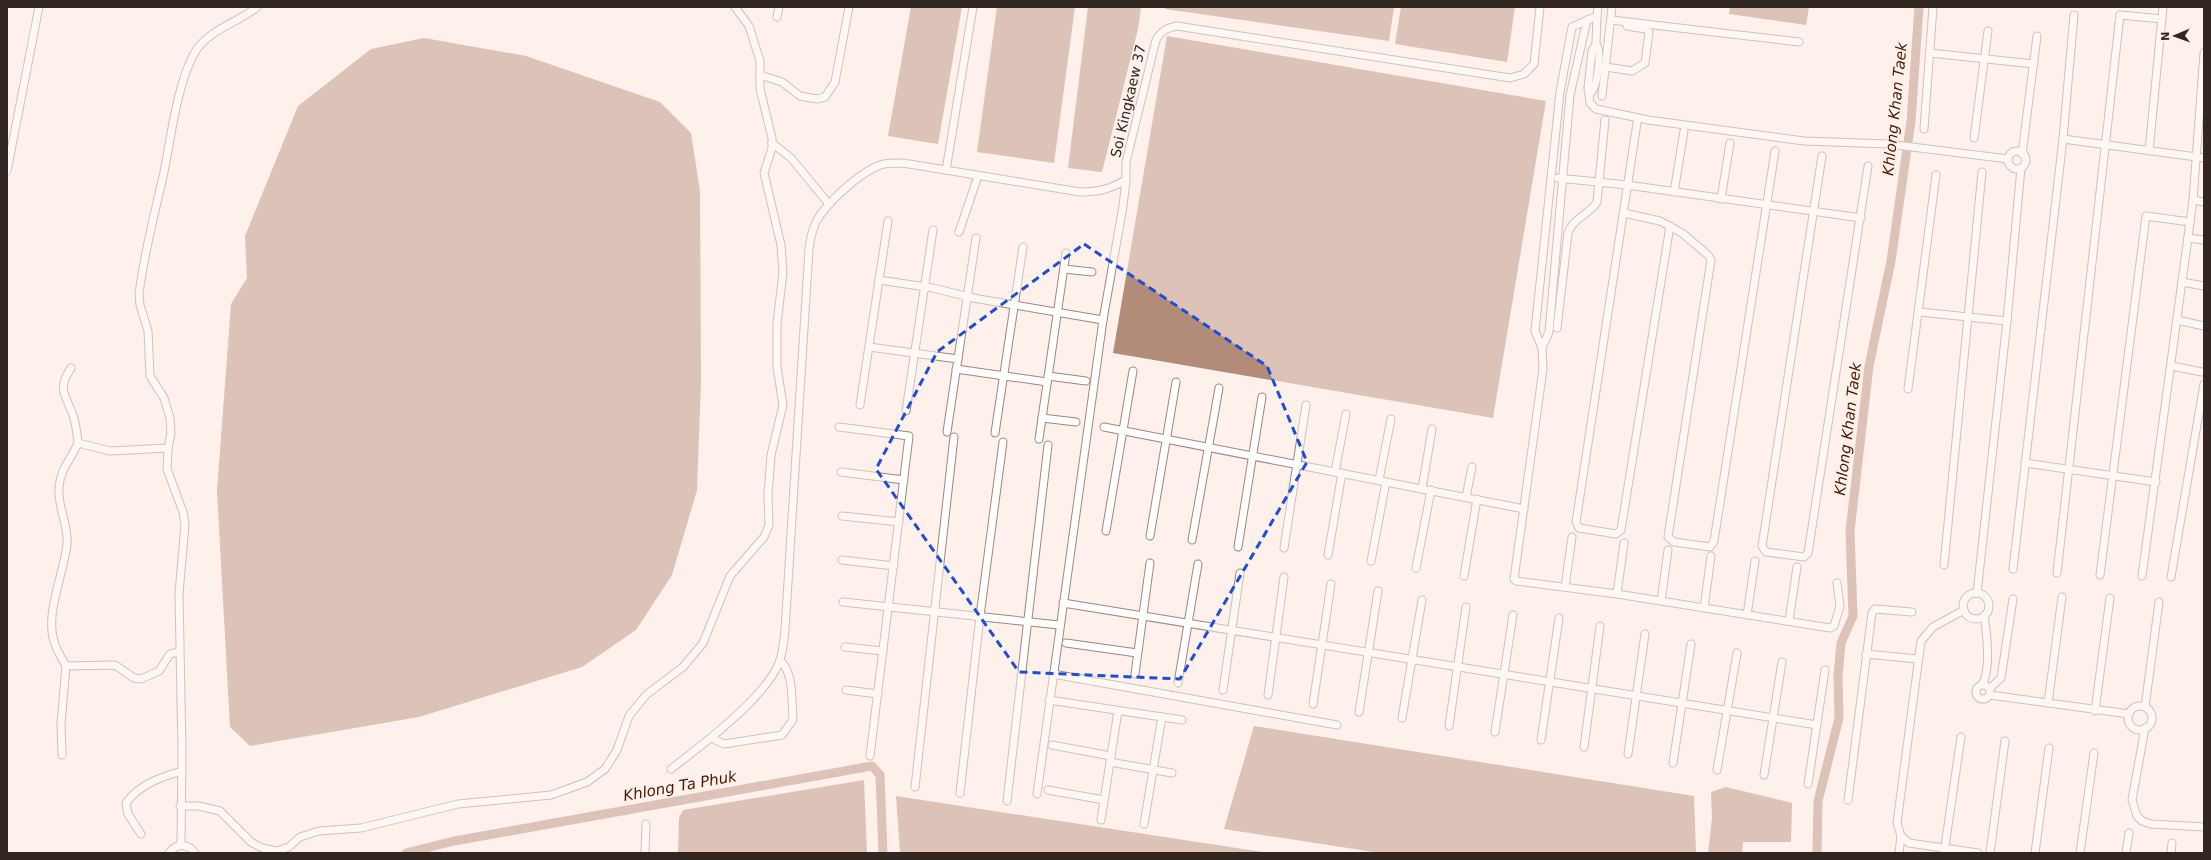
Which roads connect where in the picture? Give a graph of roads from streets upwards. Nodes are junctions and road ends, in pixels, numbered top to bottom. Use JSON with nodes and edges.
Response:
{"nodes":[{"id":1,"x":39,"y":7,"type":"edge"},
{"id":2,"x":257,"y":7,"type":"edge"},
{"id":3,"x":735,"y":7,"type":"edge"},
{"id":4,"x":779,"y":7,"type":"edge"},
{"id":5,"x":849,"y":7,"type":"edge"},
{"id":6,"x":973,"y":7,"type":"edge"},
{"id":7,"x":1540,"y":7,"type":"edge"},
{"id":8,"x":1598,"y":7,"type":"edge"},
{"id":9,"x":1612,"y":7,"type":"edge"},
{"id":10,"x":1933,"y":7,"type":"edge"},
{"id":11,"x":2163,"y":7,"type":"edge"},
{"id":12,"x":2074,"y":15,"type":"dead end"},
{"id":13,"x":1597,"y":16,"type":"junction"},
{"id":14,"x":777,"y":17,"type":"dead end"},
{"id":15,"x":2162,"y":19,"type":"junction"},
{"id":16,"x":1587,"y":20,"type":"junction"},
{"id":17,"x":1611,"y":22,"type":"junction"},
{"id":18,"x":1988,"y":31,"type":"dead end"},
{"id":19,"x":2037,"y":36,"type":"dead end"},
{"id":20,"x":1799,"y":42,"type":"dead end"},
{"id":21,"x":1596,"y":44,"type":"junction"},
{"id":22,"x":1930,"y":53,"type":"junction"},
{"id":23,"x":2204,"y":53,"type":"edge"},
{"id":24,"x":1599,"y":55,"type":"junction"},
{"id":25,"x":1608,"y":56,"type":"junction"},
{"id":26,"x":1985,"y":59,"type":"junction"},
{"id":27,"x":2034,"y":64,"type":"junction"},
{"id":28,"x":1606,"y":67,"type":"junction"},
{"id":29,"x":760,"y":75,"type":"junction"},
{"id":30,"x":1562,"y":75,"type":"junction"},
{"id":31,"x":1573,"y":77,"type":"junction"},
{"id":32,"x":1560,"y":92,"type":"junction"},
{"id":33,"x":1570,"y":94,"type":"junction"},
{"id":34,"x":1590,"y":94,"type":"junction"},
{"id":35,"x":1602,"y":96,"type":"dead end"},
{"id":36,"x":2201,"y":118,"type":"edge"},
{"id":37,"x":1606,"y":120,"type":"dead end"},
{"id":38,"x":1637,"y":123,"type":"dead end"},
{"id":39,"x":1924,"y":129,"type":"dead end"},
{"id":40,"x":1684,"y":131,"type":"dead end"},
{"id":41,"x":1974,"y":138,"type":"dead end"},
{"id":42,"x":2063,"y":139,"type":"junction"},
{"id":43,"x":772,"y":143,"type":"junction"},
{"id":44,"x":1730,"y":143,"type":"dead end"},
{"id":45,"x":2105,"y":145,"type":"junction"},
{"id":46,"x":1775,"y":151,"type":"dead end"},
{"id":47,"x":2150,"y":151,"type":"junction"},
{"id":48,"x":2022,"y":154,"type":"junction"},
{"id":49,"x":1822,"y":156,"type":"dead end"},
{"id":50,"x":2196,"y":157,"type":"junction"},
{"id":51,"x":2204,"y":158,"type":"edge"},
{"id":52,"x":2008,"y":159,"type":"junction"},
{"id":53,"x":1868,"y":166,"type":"dead end"},
{"id":54,"x":2021,"y":168,"type":"junction"},
{"id":55,"x":7,"y":169,"type":"edge"},
{"id":56,"x":946,"y":170,"type":"junction"},
{"id":57,"x":1982,"y":172,"type":"dead end"},
{"id":58,"x":1936,"y":175,"type":"dead end"},
{"id":59,"x":978,"y":176,"type":"junction"},
{"id":60,"x":1552,"y":177,"type":"junction"},
{"id":61,"x":1562,"y":179,"type":"junction"},
{"id":62,"x":1126,"y":180,"type":"junction"},
{"id":63,"x":1598,"y":184,"type":"junction"},
{"id":64,"x":1627,"y":185,"type":"junction"},
{"id":65,"x":1674,"y":192,"type":"junction"},
{"id":66,"x":1722,"y":199,"type":"junction"},
{"id":67,"x":2193,"y":200,"type":"junction"},
{"id":68,"x":2204,"y":202,"type":"edge"},
{"id":69,"x":830,"y":204,"type":"junction"},
{"id":70,"x":1767,"y":206,"type":"junction"},
{"id":71,"x":1814,"y":212,"type":"junction"},
{"id":72,"x":1624,"y":214,"type":"junction"},
{"id":73,"x":1860,"y":218,"type":"junction"},
{"id":74,"x":888,"y":221,"type":"dead end"},
{"id":75,"x":2190,"y":222,"type":"junction"},
{"id":76,"x":1670,"y":226,"type":"junction"},
{"id":77,"x":933,"y":230,"type":"dead end"},
{"id":78,"x":960,"y":232,"type":"dead end"},
{"id":79,"x":976,"y":238,"type":"dead end"},
{"id":80,"x":2188,"y":238,"type":"junction"},
{"id":81,"x":2204,"y":240,"type":"edge"},
{"id":82,"x":1023,"y":247,"type":"dead end"},
{"id":83,"x":1066,"y":253,"type":"dead end"},
{"id":84,"x":1543,"y":257,"type":"junction"},
{"id":85,"x":1556,"y":259,"type":"junction"},
{"id":86,"x":1064,"y":269,"type":"junction"},
{"id":87,"x":1092,"y":272,"type":"dead end"},
{"id":88,"x":879,"y":280,"type":"junction"},
{"id":89,"x":2182,"y":282,"type":"junction"},
{"id":90,"x":924,"y":286,"type":"junction"},
{"id":91,"x":2204,"y":286,"type":"edge"},
{"id":92,"x":967,"y":296,"type":"junction"},
{"id":93,"x":1014,"y":305,"type":"junction"},
{"id":94,"x":1057,"y":312,"type":"junction"},
{"id":95,"x":1920,"y":312,"type":"junction"},
{"id":96,"x":1969,"y":316,"type":"junction"},
{"id":97,"x":1103,"y":320,"type":"junction"},
{"id":98,"x":2007,"y":320,"type":"junction"},
{"id":99,"x":2178,"y":320,"type":"junction"},
{"id":100,"x":2204,"y":326,"type":"edge"},
{"id":101,"x":1557,"y":328,"type":"dead end"},
{"id":102,"x":869,"y":347,"type":"junction"},
{"id":103,"x":1542,"y":348,"type":"junction"},
{"id":104,"x":914,"y":354,"type":"junction"},
{"id":105,"x":958,"y":359,"type":"junction"},
{"id":106,"x":2172,"y":366,"type":"junction"},
{"id":107,"x":71,"y":368,"type":"dead end"},
{"id":108,"x":956,"y":369,"type":"junction"},
{"id":109,"x":1133,"y":371,"type":"dead end"},
{"id":110,"x":2202,"y":372,"type":"dead end"},
{"id":111,"x":1003,"y":375,"type":"junction"},
{"id":112,"x":1048,"y":379,"type":"junction"},
{"id":113,"x":1086,"y":381,"type":"dead end"},
{"id":114,"x":1176,"y":382,"type":"dead end"},
{"id":115,"x":2204,"y":384,"type":"edge"},
{"id":116,"x":1219,"y":388,"type":"dead end"},
{"id":117,"x":1908,"y":389,"type":"dead end"},
{"id":118,"x":1262,"y":397,"type":"dead end"},
{"id":119,"x":1306,"y":404,"type":"dead end"},
{"id":120,"x":860,"y":405,"type":"dead end"},
{"id":121,"x":906,"y":411,"type":"dead end"},
{"id":122,"x":1346,"y":414,"type":"dead end"},
{"id":123,"x":1042,"y":418,"type":"junction"},
{"id":124,"x":1391,"y":419,"type":"dead end"},
{"id":125,"x":1076,"y":422,"type":"dead end"},
{"id":126,"x":839,"y":427,"type":"dead end"},
{"id":127,"x":1104,"y":427,"type":"dead end"},
{"id":128,"x":1432,"y":429,"type":"dead end"},
{"id":129,"x":1122,"y":430,"type":"junction"},
{"id":130,"x":947,"y":432,"type":"dead end"},
{"id":131,"x":995,"y":433,"type":"dead end"},
{"id":132,"x":954,"y":437,"type":"dead end"},
{"id":133,"x":1039,"y":439,"type":"dead end"},
{"id":134,"x":1166,"y":439,"type":"junction"},
{"id":135,"x":1003,"y":442,"type":"dead end"},
{"id":136,"x":78,"y":443,"type":"junction"},
{"id":137,"x":1048,"y":445,"type":"dead end"},
{"id":138,"x":1209,"y":447,"type":"junction"},
{"id":139,"x":168,"y":448,"type":"junction"},
{"id":140,"x":1252,"y":455,"type":"junction"},
{"id":141,"x":2025,"y":462,"type":"junction"},
{"id":142,"x":1297,"y":464,"type":"junction"},
{"id":143,"x":1472,"y":467,"type":"dead end"},
{"id":144,"x":2069,"y":469,"type":"junction"},
{"id":145,"x":841,"y":472,"type":"dead end"},
{"id":146,"x":1339,"y":472,"type":"junction"},
{"id":147,"x":2113,"y":476,"type":"junction"},
{"id":148,"x":904,"y":480,"type":"junction"},
{"id":149,"x":1382,"y":481,"type":"junction"},
{"id":150,"x":2156,"y":482,"type":"junction"},
{"id":151,"x":1422,"y":489,"type":"junction"},
{"id":152,"x":1431,"y":490,"type":"junction"},
{"id":153,"x":1466,"y":497,"type":"junction"},
{"id":154,"x":1477,"y":499,"type":"junction"},
{"id":155,"x":1524,"y":508,"type":"junction"},
{"id":156,"x":842,"y":516,"type":"dead end"},
{"id":157,"x":899,"y":522,"type":"junction"},
{"id":158,"x":1106,"y":531,"type":"dead end"},
{"id":159,"x":1150,"y":536,"type":"dead end"},
{"id":160,"x":1572,"y":537,"type":"dead end"},
{"id":161,"x":1192,"y":540,"type":"dead end"},
{"id":162,"x":1624,"y":543,"type":"dead end"},
{"id":163,"x":1238,"y":547,"type":"dead end"},
{"id":164,"x":1284,"y":548,"type":"dead end"},
{"id":165,"x":1668,"y":550,"type":"dead end"},
{"id":166,"x":1328,"y":555,"type":"dead end"},
{"id":167,"x":1711,"y":556,"type":"dead end"},
{"id":168,"x":842,"y":560,"type":"dead end"},
{"id":169,"x":1371,"y":561,"type":"dead end"},
{"id":170,"x":1755,"y":561,"type":"dead end"},
{"id":171,"x":1150,"y":563,"type":"dead end"},
{"id":172,"x":1198,"y":564,"type":"dead end"},
{"id":173,"x":1944,"y":565,"type":"dead end"},
{"id":174,"x":894,"y":566,"type":"junction"},
{"id":175,"x":1797,"y":567,"type":"dead end"},
{"id":176,"x":1416,"y":568,"type":"dead end"},
{"id":177,"x":2013,"y":569,"type":"dead end"},
{"id":178,"x":1240,"y":573,"type":"dead end"},
{"id":179,"x":2057,"y":573,"type":"dead end"},
{"id":180,"x":2100,"y":575,"type":"dead end"},
{"id":181,"x":1464,"y":576,"type":"dead end"},
{"id":182,"x":2142,"y":576,"type":"dead end"},
{"id":183,"x":2171,"y":577,"type":"dead end"},
{"id":184,"x":1284,"y":578,"type":"dead end"},
{"id":185,"x":1837,"y":583,"type":"dead end"},
{"id":186,"x":1331,"y":584,"type":"dead end"},
{"id":187,"x":1565,"y":588,"type":"junction"},
{"id":188,"x":1378,"y":591,"type":"dead end"},
{"id":189,"x":1977,"y":593,"type":"junction"},
{"id":190,"x":1617,"y":594,"type":"junction"},
{"id":191,"x":2062,"y":597,"type":"dead end"},
{"id":192,"x":2110,"y":598,"type":"dead end"},
{"id":193,"x":2013,"y":599,"type":"dead end"},
{"id":194,"x":1422,"y":600,"type":"dead end"},
{"id":195,"x":1661,"y":601,"type":"junction"},
{"id":196,"x":843,"y":602,"type":"dead end"},
{"id":197,"x":2159,"y":602,"type":"dead end"},
{"id":198,"x":1063,"y":603,"type":"junction"},
{"id":199,"x":889,"y":606,"type":"junction"},
{"id":200,"x":1466,"y":607,"type":"dead end"},
{"id":201,"x":1704,"y":608,"type":"junction"},
{"id":202,"x":1964,"y":610,"type":"junction"},
{"id":203,"x":933,"y":611,"type":"junction"},
{"id":204,"x":1912,"y":612,"type":"dead end"},
{"id":205,"x":1513,"y":615,"type":"dead end"},
{"id":206,"x":1747,"y":615,"type":"junction"},
{"id":207,"x":980,"y":616,"type":"junction"},
{"id":208,"x":1143,"y":616,"type":"junction"},
{"id":209,"x":1984,"y":616,"type":"junction"},
{"id":210,"x":1559,"y":618,"type":"dead end"},
{"id":211,"x":1028,"y":622,"type":"junction"},
{"id":212,"x":1789,"y":622,"type":"junction"},
{"id":213,"x":1188,"y":623,"type":"junction"},
{"id":214,"x":1060,"y":625,"type":"junction"},
{"id":215,"x":1600,"y":626,"type":"dead end"},
{"id":216,"x":1231,"y":630,"type":"junction"},
{"id":217,"x":1645,"y":634,"type":"dead end"},
{"id":218,"x":1276,"y":638,"type":"junction"},
{"id":219,"x":1066,"y":643,"type":"dead end"},
{"id":220,"x":1691,"y":644,"type":"dead end"},
{"id":221,"x":1322,"y":645,"type":"junction"},
{"id":222,"x":845,"y":647,"type":"dead end"},
{"id":223,"x":883,"y":651,"type":"junction"},
{"id":224,"x":179,"y":652,"type":"junction"},
{"id":225,"x":1368,"y":652,"type":"junction"},
{"id":226,"x":1137,"y":653,"type":"junction"},
{"id":227,"x":1737,"y":653,"type":"dead end"},
{"id":228,"x":1866,"y":654,"type":"junction"},
{"id":229,"x":1918,"y":659,"type":"junction"},
{"id":230,"x":780,"y":660,"type":"junction"},
{"id":231,"x":1412,"y":660,"type":"junction"},
{"id":232,"x":1782,"y":662,"type":"dead end"},
{"id":233,"x":66,"y":666,"type":"junction"},
{"id":234,"x":1458,"y":667,"type":"junction"},
{"id":235,"x":1825,"y":670,"type":"dead end"},
{"id":236,"x":1053,"y":674,"type":"junction"},
{"id":237,"x":1135,"y":674,"type":"dead end"},
{"id":238,"x":1504,"y":674,"type":"junction"},
{"id":239,"x":1550,"y":682,"type":"junction"},
{"id":240,"x":1178,"y":683,"type":"dead end"},
{"id":241,"x":1982,"y":685,"type":"junction"},
{"id":242,"x":1591,"y":688,"type":"junction"},
{"id":243,"x":846,"y":690,"type":"dead end"},
{"id":244,"x":1223,"y":690,"type":"dead end"},
{"id":245,"x":1989,"y":692,"type":"junction"},
{"id":246,"x":878,"y":694,"type":"junction"},
{"id":247,"x":1268,"y":695,"type":"dead end"},
{"id":248,"x":1636,"y":696,"type":"junction"},
{"id":249,"x":1049,"y":700,"type":"junction"},
{"id":250,"x":1682,"y":703,"type":"junction"},
{"id":251,"x":2048,"y":703,"type":"junction"},
{"id":252,"x":1313,"y":704,"type":"dead end"},
{"id":253,"x":2145,"y":707,"type":"junction"},
{"id":254,"x":1727,"y":710,"type":"junction"},
{"id":255,"x":1118,"y":711,"type":"junction"},
{"id":256,"x":2095,"y":711,"type":"junction"},
{"id":257,"x":1359,"y":712,"type":"dead end"},
{"id":258,"x":2129,"y":714,"type":"junction"},
{"id":259,"x":1162,"y":717,"type":"junction"},
{"id":260,"x":1402,"y":718,"type":"dead end"},
{"id":261,"x":1773,"y":718,"type":"junction"},
{"id":262,"x":1182,"y":720,"type":"dead end"},
{"id":263,"x":1337,"y":725,"type":"dead end"},
{"id":264,"x":1817,"y":725,"type":"junction"},
{"id":265,"x":1449,"y":726,"type":"dead end"},
{"id":266,"x":2145,"y":728,"type":"junction"},
{"id":267,"x":1496,"y":732,"type":"dead end"},
{"id":268,"x":1961,"y":737,"type":"dead end"},
{"id":269,"x":711,"y":738,"type":"junction"},
{"id":270,"x":1541,"y":740,"type":"dead end"},
{"id":271,"x":2005,"y":741,"type":"dead end"},
{"id":272,"x":1052,"y":745,"type":"dead end"},
{"id":273,"x":1584,"y":747,"type":"dead end"},
{"id":274,"x":2049,"y":748,"type":"dead end"},
{"id":275,"x":2094,"y":753,"type":"dead end"},
{"id":276,"x":1628,"y":754,"type":"dead end"},
{"id":277,"x":62,"y":755,"type":"dead end"},
{"id":278,"x":870,"y":756,"type":"dead end"},
{"id":279,"x":1111,"y":759,"type":"junction"},
{"id":280,"x":1672,"y":763,"type":"dead end"},
{"id":281,"x":671,"y":769,"type":"dead end"},
{"id":282,"x":182,"y":770,"type":"junction"},
{"id":283,"x":1154,"y":770,"type":"junction"},
{"id":284,"x":1717,"y":770,"type":"dead end"},
{"id":285,"x":1172,"y":773,"type":"dead end"},
{"id":286,"x":1764,"y":774,"type":"dead end"},
{"id":287,"x":1808,"y":784,"type":"dead end"},
{"id":288,"x":915,"y":787,"type":"dead end"},
{"id":289,"x":1048,"y":790,"type":"dead end"},
{"id":290,"x":960,"y":794,"type":"dead end"},
{"id":291,"x":1037,"y":794,"type":"dead end"},
{"id":292,"x":1104,"y":800,"type":"junction"},
{"id":293,"x":1848,"y":800,"type":"dead end"},
{"id":294,"x":1007,"y":801,"type":"dead end"},
{"id":295,"x":180,"y":806,"type":"junction"},
{"id":296,"x":1101,"y":820,"type":"dead end"},
{"id":297,"x":646,"y":824,"type":"dead end"},
{"id":298,"x":1144,"y":824,"type":"dead end"},
{"id":299,"x":2204,"y":827,"type":"edge"},
{"id":300,"x":2129,"y":833,"type":"dead end"},
{"id":301,"x":141,"y":834,"type":"dead end"},
{"id":302,"x":1901,"y":836,"type":"junction"},
{"id":303,"x":2172,"y":843,"type":"dead end"},
{"id":304,"x":181,"y":845,"type":"junction"},
{"id":305,"x":1945,"y":851,"type":"edge"},
{"id":306,"x":169,"y":853,"type":"edge"},
{"id":307,"x":195,"y":853,"type":"edge"},
{"id":308,"x":645,"y":853,"type":"edge"},
{"id":309,"x":1898,"y":853,"type":"edge"},
{"id":310,"x":1978,"y":853,"type":"edge"},
{"id":311,"x":1990,"y":853,"type":"edge"},
{"id":312,"x":2035,"y":853,"type":"edge"},
{"id":313,"x":2080,"y":853,"type":"edge"},
{"id":314,"x":2126,"y":853,"type":"edge"},
{"id":315,"x":2171,"y":853,"type":"edge"}],
"edges":[{"from":1,"to":55,"type":"street"},
{"from":2,"to":139,"type":"street"},
{"from":3,"to":29,"type":"street"},
{"from":4,"to":14,"type":"street"},
{"from":5,"to":29,"type":"street"},
{"from":6,"to":56,"type":"street"},
{"from":7,"to":62,"type":"street","name":"Soi Kingkaew 37"},
{"from":8,"to":13,"type":"street"},
{"from":9,"to":17,"type":"street"},
{"from":10,"to":22,"type":"street"},
{"from":11,"to":15,"type":"street"},
{"from":12,"to":42,"type":"street"},
{"from":13,"to":16,"type":"street"},
{"from":13,"to":21,"type":"street"},
{"from":15,"to":45,"type":"street"},
{"from":15,"to":47,"type":"street"},
{"from":16,"to":30,"type":"street"},
{"from":16,"to":31,"type":"street"},
{"from":17,"to":20,"type":"street"},
{"from":17,"to":25,"type":"street"},
{"from":17,"to":28,"type":"street"},
{"from":18,"to":26,"type":"street"},
{"from":19,"to":27,"type":"street"},
{"from":21,"to":24,"type":"street"},
{"from":21,"to":34,"type":"street"},
{"from":22,"to":26,"type":"street"},
{"from":22,"to":39,"type":"street"},
{"from":23,"to":36,"type":"street"},
{"from":24,"to":25,"type":"street"},
{"from":24,"to":34,"type":"street"},
{"from":25,"to":28,"type":"street"},
{"from":26,"to":27,"type":"street"},
{"from":26,"to":41,"type":"street"},
{"from":27,"to":48,"type":"street"},
{"from":28,"to":35,"type":"street"},
{"from":29,"to":43,"type":"street"},
{"from":30,"to":31,"type":"street"},
{"from":30,"to":32,"type":"street"},
{"from":31,"to":33,"type":"street"},
{"from":32,"to":33,"type":"street"},
{"from":32,"to":60,"type":"street"},
{"from":33,"to":61,"type":"street"},
{"from":34,"to":52,"type":"street"},
{"from":36,"to":50,"type":"street"},
{"from":37,"to":63,"type":"street"},
{"from":38,"to":64,"type":"street"},
{"from":40,"to":65,"type":"street"},
{"from":42,"to":45,"type":"street"},
{"from":42,"to":141,"type":"street"},
{"from":43,"to":69,"type":"street"},
{"from":43,"to":295,"type":"street"},
{"from":44,"to":66,"type":"street"},
{"from":45,"to":47,"type":"street"},
{"from":45,"to":144,"type":"street"},
{"from":46,"to":70,"type":"street"},
{"from":47,"to":50,"type":"street"},
{"from":48,"to":52,"type":"street"},
{"from":48,"to":54,"type":"street"},
{"from":49,"to":71,"type":"street"},
{"from":50,"to":51,"type":"street"},
{"from":50,"to":67,"type":"street"},
{"from":52,"to":54,"type":"street"},
{"from":53,"to":73,"type":"street"},
{"from":54,"to":98,"type":"street"},
{"from":56,"to":59,"type":"street"},
{"from":56,"to":69,"type":"street"},
{"from":57,"to":96,"type":"street"},
{"from":58,"to":95,"type":"street"},
{"from":59,"to":62,"type":"street"},
{"from":59,"to":78,"type":"street"},
{"from":60,"to":61,"type":"street"},
{"from":60,"to":84,"type":"street"},
{"from":61,"to":63,"type":"street"},
{"from":61,"to":85,"type":"street"},
{"from":62,"to":97,"type":"street"},
{"from":63,"to":64,"type":"street"},
{"from":63,"to":101,"type":"street"},
{"from":64,"to":65,"type":"street"},
{"from":64,"to":72,"type":"street"},
{"from":65,"to":66,"type":"street"},
{"from":66,"to":70,"type":"street"},
{"from":67,"to":68,"type":"street"},
{"from":67,"to":75,"type":"street"},
{"from":69,"to":230,"type":"street"},
{"from":70,"to":71,"type":"street"},
{"from":70,"to":76,"type":"street"},
{"from":71,"to":73,"type":"street"},
{"from":71,"to":73,"type":"street"},
{"from":72,"to":76,"type":"street"},
{"from":72,"to":76,"type":"street"},
{"from":74,"to":88,"type":"street"},
{"from":75,"to":80,"type":"street"},
{"from":75,"to":147,"type":"street"},
{"from":77,"to":90,"type":"street"},
{"from":79,"to":92,"type":"street"},
{"from":80,"to":81,"type":"street"},
{"from":80,"to":89,"type":"street"},
{"from":82,"to":93,"type":"street"},
{"from":83,"to":86,"type":"street"},
{"from":84,"to":85,"type":"street"},
{"from":84,"to":103,"type":"street"},
{"from":85,"to":103,"type":"street"},
{"from":86,"to":87,"type":"street"},
{"from":86,"to":94,"type":"street"},
{"from":88,"to":90,"type":"street"},
{"from":88,"to":102,"type":"street"},
{"from":89,"to":91,"type":"street"},
{"from":89,"to":99,"type":"street"},
{"from":90,"to":92,"type":"street"},
{"from":90,"to":104,"type":"street"},
{"from":92,"to":93,"type":"street"},
{"from":92,"to":105,"type":"street"},
{"from":93,"to":94,"type":"street"},
{"from":93,"to":111,"type":"street"},
{"from":94,"to":97,"type":"street"},
{"from":94,"to":112,"type":"street"},
{"from":95,"to":96,"type":"street"},
{"from":95,"to":117,"type":"street"},
{"from":96,"to":98,"type":"street"},
{"from":96,"to":173,"type":"street"},
{"from":97,"to":198,"type":"street"},
{"from":98,"to":189,"type":"street"},
{"from":99,"to":100,"type":"street"},
{"from":99,"to":106,"type":"street"},
{"from":102,"to":104,"type":"street"},
{"from":102,"to":120,"type":"street"},
{"from":103,"to":155,"type":"street"},
{"from":104,"to":105,"type":"street"},
{"from":104,"to":121,"type":"street"},
{"from":105,"to":108,"type":"street"},
{"from":106,"to":110,"type":"street"},
{"from":106,"to":150,"type":"street"},
{"from":107,"to":136,"type":"street"},
{"from":108,"to":111,"type":"street"},
{"from":108,"to":130,"type":"street"},
{"from":109,"to":129,"type":"street"},
{"from":111,"to":112,"type":"street"},
{"from":111,"to":131,"type":"street"},
{"from":112,"to":113,"type":"street"},
{"from":112,"to":123,"type":"street"},
{"from":114,"to":134,"type":"street"},
{"from":115,"to":183,"type":"street"},
{"from":116,"to":138,"type":"street"},
{"from":118,"to":140,"type":"street"},
{"from":119,"to":142,"type":"street"},
{"from":122,"to":146,"type":"street"},
{"from":123,"to":125,"type":"street"},
{"from":123,"to":133,"type":"street"},
{"from":124,"to":149,"type":"street"},
{"from":126,"to":148,"type":"street"},
{"from":127,"to":129,"type":"street"},
{"from":128,"to":151,"type":"street"},
{"from":129,"to":134,"type":"street"},
{"from":129,"to":158,"type":"street"},
{"from":132,"to":203,"type":"street"},
{"from":134,"to":138,"type":"street"},
{"from":134,"to":159,"type":"street"},
{"from":135,"to":207,"type":"street"},
{"from":136,"to":139,"type":"street"},
{"from":136,"to":233,"type":"street"},
{"from":137,"to":211,"type":"street"},
{"from":138,"to":140,"type":"street"},
{"from":138,"to":161,"type":"street"},
{"from":139,"to":224,"type":"street"},
{"from":140,"to":142,"type":"street"},
{"from":140,"to":163,"type":"street"},
{"from":141,"to":144,"type":"street"},
{"from":141,"to":177,"type":"street"},
{"from":142,"to":146,"type":"street"},
{"from":142,"to":164,"type":"street"},
{"from":143,"to":153,"type":"street"},
{"from":144,"to":147,"type":"street"},
{"from":144,"to":179,"type":"street"},
{"from":145,"to":148,"type":"street"},
{"from":146,"to":149,"type":"street"},
{"from":146,"to":166,"type":"street"},
{"from":147,"to":150,"type":"street"},
{"from":147,"to":180,"type":"street"},
{"from":148,"to":157,"type":"street"},
{"from":149,"to":151,"type":"street"},
{"from":149,"to":169,"type":"street"},
{"from":150,"to":182,"type":"street"},
{"from":151,"to":152,"type":"street"},
{"from":152,"to":153,"type":"street"},
{"from":152,"to":176,"type":"street"},
{"from":153,"to":154,"type":"street"},
{"from":154,"to":155,"type":"street"},
{"from":154,"to":181,"type":"street"},
{"from":155,"to":187,"type":"street"},
{"from":156,"to":157,"type":"street"},
{"from":157,"to":174,"type":"street"},
{"from":160,"to":187,"type":"street"},
{"from":162,"to":190,"type":"street"},
{"from":165,"to":195,"type":"street"},
{"from":167,"to":201,"type":"street"},
{"from":168,"to":174,"type":"street"},
{"from":170,"to":206,"type":"street"},
{"from":171,"to":208,"type":"street"},
{"from":172,"to":213,"type":"street"},
{"from":174,"to":199,"type":"street"},
{"from":175,"to":212,"type":"street"},
{"from":178,"to":216,"type":"street"},
{"from":184,"to":218,"type":"street"},
{"from":185,"to":212,"type":"street"},
{"from":186,"to":221,"type":"street"},
{"from":187,"to":190,"type":"street"},
{"from":188,"to":225,"type":"street"},
{"from":189,"to":202,"type":"street"},
{"from":189,"to":209,"type":"street"},
{"from":190,"to":195,"type":"street"},
{"from":191,"to":251,"type":"street"},
{"from":192,"to":256,"type":"street"},
{"from":193,"to":245,"type":"street"},
{"from":194,"to":231,"type":"street"},
{"from":195,"to":201,"type":"street"},
{"from":196,"to":199,"type":"street"},
{"from":197,"to":253,"type":"street"},
{"from":198,"to":208,"type":"street"},
{"from":198,"to":214,"type":"street"},
{"from":199,"to":203,"type":"street"},
{"from":199,"to":223,"type":"street"},
{"from":200,"to":234,"type":"street"},
{"from":201,"to":206,"type":"street"},
{"from":202,"to":209,"type":"street"},
{"from":202,"to":229,"type":"street"},
{"from":203,"to":207,"type":"street"},
{"from":203,"to":288,"type":"street"},
{"from":204,"to":228,"type":"street"},
{"from":205,"to":238,"type":"street"},
{"from":206,"to":212,"type":"street"},
{"from":207,"to":211,"type":"street"},
{"from":207,"to":290,"type":"street"},
{"from":208,"to":213,"type":"street"},
{"from":208,"to":226,"type":"street"},
{"from":209,"to":241,"type":"street"},
{"from":210,"to":239,"type":"street"},
{"from":211,"to":214,"type":"street"},
{"from":211,"to":294,"type":"street"},
{"from":213,"to":216,"type":"street"},
{"from":213,"to":240,"type":"street"},
{"from":214,"to":236,"type":"street"},
{"from":215,"to":242,"type":"street"},
{"from":216,"to":218,"type":"street"},
{"from":216,"to":244,"type":"street"},
{"from":217,"to":248,"type":"street"},
{"from":218,"to":221,"type":"street"},
{"from":218,"to":247,"type":"street"},
{"from":219,"to":226,"type":"street"},
{"from":220,"to":250,"type":"street"},
{"from":221,"to":225,"type":"street"},
{"from":221,"to":252,"type":"street"},
{"from":222,"to":223,"type":"street"},
{"from":223,"to":246,"type":"street"},
{"from":224,"to":233,"type":"street"},
{"from":224,"to":282,"type":"street"},
{"from":225,"to":231,"type":"street"},
{"from":225,"to":257,"type":"street"},
{"from":226,"to":237,"type":"street"},
{"from":227,"to":254,"type":"street"},
{"from":228,"to":229,"type":"street"},
{"from":228,"to":293,"type":"street"},
{"from":229,"to":302,"type":"street"},
{"from":230,"to":269,"type":"street"},
{"from":230,"to":269,"type":"street"},
{"from":231,"to":234,"type":"street"},
{"from":231,"to":260,"type":"street"},
{"from":232,"to":261,"type":"street"},
{"from":233,"to":277,"type":"street"},
{"from":234,"to":238,"type":"street"},
{"from":234,"to":265,"type":"street"},
{"from":235,"to":264,"type":"street"},
{"from":236,"to":249,"type":"street"},
{"from":236,"to":263,"type":"street"},
{"from":238,"to":239,"type":"street"},
{"from":238,"to":267,"type":"street"},
{"from":239,"to":242,"type":"street"},
{"from":239,"to":270,"type":"street"},
{"from":241,"to":245,"type":"street"},
{"from":241,"to":245,"type":"street"},
{"from":242,"to":248,"type":"street"},
{"from":242,"to":273,"type":"street"},
{"from":243,"to":246,"type":"street"},
{"from":245,"to":251,"type":"street"},
{"from":246,"to":278,"type":"street"},
{"from":248,"to":250,"type":"street"},
{"from":248,"to":276,"type":"street"},
{"from":249,"to":255,"type":"street"},
{"from":249,"to":291,"type":"street"},
{"from":250,"to":254,"type":"street"},
{"from":250,"to":280,"type":"street"},
{"from":251,"to":256,"type":"street"},
{"from":253,"to":258,"type":"street"},
{"from":253,"to":266,"type":"street"},
{"from":254,"to":261,"type":"street"},
{"from":254,"to":284,"type":"street"},
{"from":255,"to":259,"type":"street"},
{"from":255,"to":279,"type":"street"},
{"from":256,"to":258,"type":"street"},
{"from":258,"to":266,"type":"street"},
{"from":259,"to":262,"type":"street"},
{"from":259,"to":283,"type":"street"},
{"from":261,"to":264,"type":"street"},
{"from":261,"to":286,"type":"street"},
{"from":264,"to":287,"type":"street"},
{"from":266,"to":299,"type":"street"},
{"from":268,"to":305,"type":"street"},
{"from":269,"to":281,"type":"street"},
{"from":271,"to":311,"type":"street"},
{"from":272,"to":279,"type":"street"},
{"from":274,"to":312,"type":"street"},
{"from":275,"to":313,"type":"street"},
{"from":279,"to":283,"type":"street"},
{"from":279,"to":292,"type":"street"},
{"from":282,"to":295,"type":"street"},
{"from":282,"to":301,"type":"street"},
{"from":283,"to":285,"type":"street"},
{"from":283,"to":298,"type":"street"},
{"from":289,"to":292,"type":"street"},
{"from":292,"to":296,"type":"street"},
{"from":295,"to":304,"type":"street"},
{"from":297,"to":308,"type":"street"},
{"from":300,"to":314,"type":"street"},
{"from":302,"to":305,"type":"street"},
{"from":302,"to":309,"type":"street"},
{"from":303,"to":315,"type":"street"},
{"from":304,"to":306,"type":"street"},
{"from":304,"to":307,"type":"street"},
{"from":305,"to":310,"type":"street"}]}
